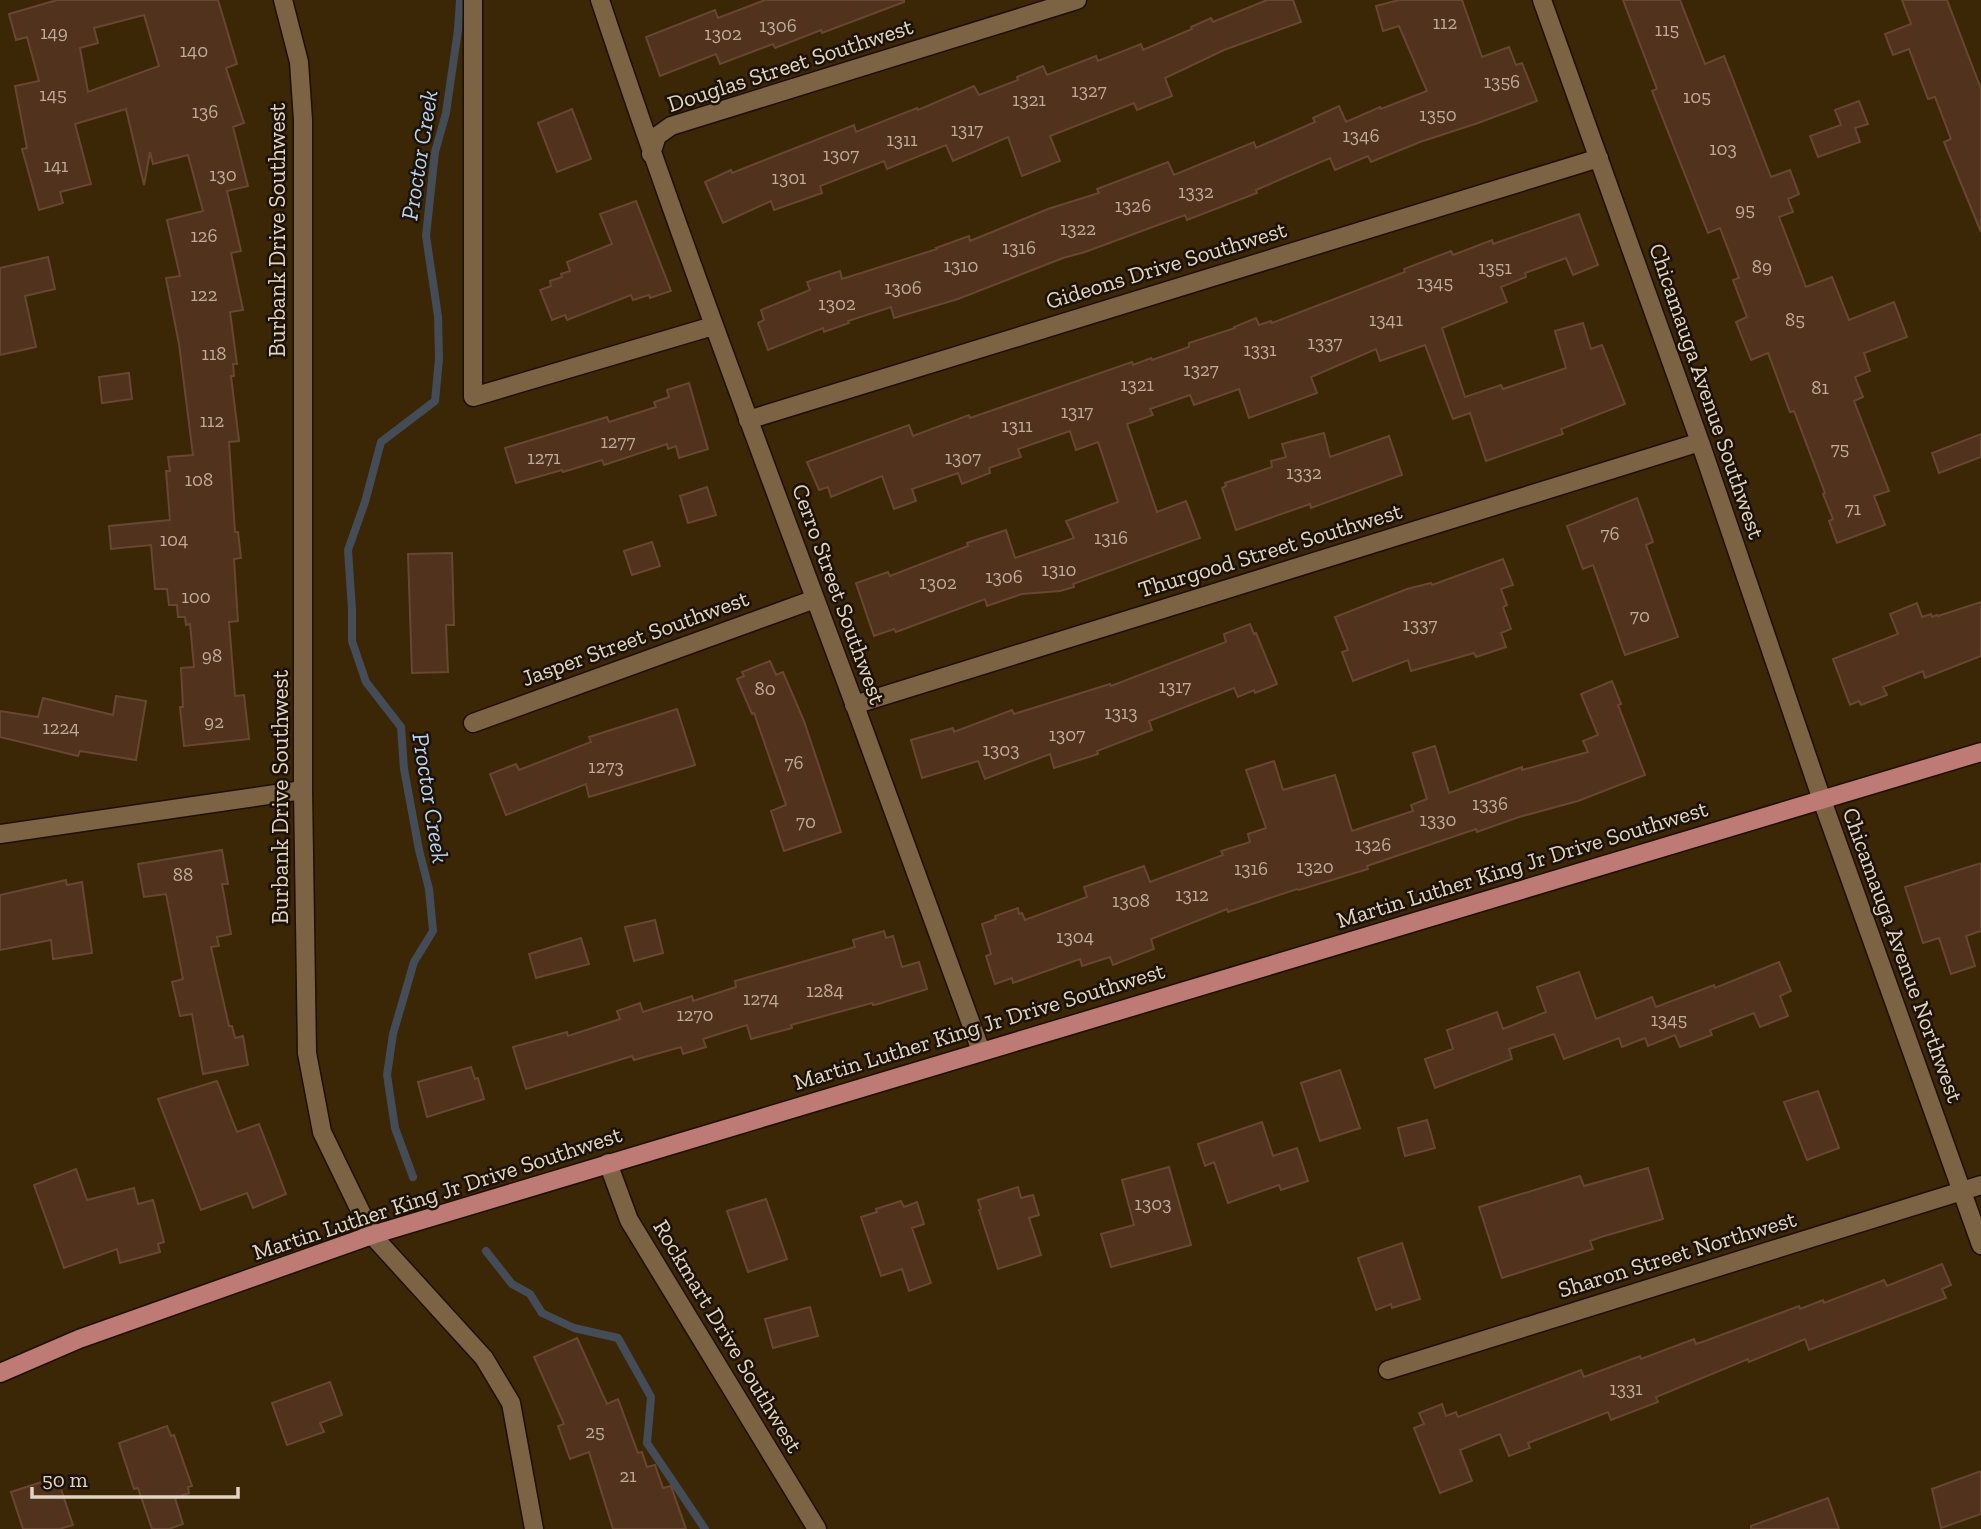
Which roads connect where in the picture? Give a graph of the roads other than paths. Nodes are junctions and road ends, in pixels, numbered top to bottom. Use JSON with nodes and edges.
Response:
{"nodes":[{"id":1,"x":284,"y":0,"type":"edge"},
{"id":2,"x":473,"y":0,"type":"edge"},
{"id":3,"x":1077,"y":0,"type":"edge"},
{"id":4,"x":1542,"y":0,"type":"edge"},
{"id":5,"x":600,"y":1,"type":"edge"},
{"id":6,"x":651,"y":154,"type":"junction"},
{"id":7,"x":1599,"y":158,"type":"junction"},
{"id":8,"x":713,"y":326,"type":"junction"},
{"id":9,"x":748,"y":420,"type":"junction"},
{"id":10,"x":1700,"y":442,"type":"junction"},
{"id":11,"x":815,"y":599,"type":"junction"},
{"id":12,"x":854,"y":705,"type":"junction"},
{"id":13,"x":473,"y":723,"type":"dead end"},
{"id":14,"x":1981,"y":752,"type":"edge"},
{"id":15,"x":303,"y":790,"type":"junction"},
{"id":16,"x":1822,"y":800,"type":"junction"},
{"id":17,"x":0,"y":834,"type":"edge"},
{"id":18,"x":981,"y":1051,"type":"junction"},
{"id":19,"x":608,"y":1163,"type":"junction"},
{"id":20,"x":1981,"y":1185,"type":"edge"},
{"id":21,"x":1962,"y":1191,"type":"junction"},
{"id":22,"x":372,"y":1235,"type":"junction"},
{"id":23,"x":1981,"y":1245,"type":"edge"},
{"id":24,"x":1388,"y":1370,"type":"dead end"},
{"id":25,"x":0,"y":1373,"type":"edge"},
{"id":26,"x":534,"y":1529,"type":"edge"},
{"id":27,"x":817,"y":1529,"type":"edge"}],
"edges":[{"from":1,"to":15,"type":"street","name":"Burbank Drive Southwest"},
{"from":2,"to":8,"type":"street"},
{"from":3,"to":6,"type":"street","name":"Douglas Street Southwest"},
{"from":4,"to":7,"type":"street","name":"Chicamauga Avenue Southwest"},
{"from":5,"to":6,"type":"street","name":"Cerro Street Southwest"},
{"from":6,"to":8,"type":"street","name":"Cerro Street Southwest"},
{"from":7,"to":9,"type":"street","name":"Gideons Drive Southwest"},
{"from":7,"to":10,"type":"street","name":"Chicamauga Avenue Southwest"},
{"from":8,"to":9,"type":"street","name":"Cerro Street Southwest"},
{"from":9,"to":11,"type":"street","name":"Cerro Street Southwest"},
{"from":10,"to":12,"type":"street","name":"Thurgood Street Southwest"},
{"from":10,"to":16,"type":"street","name":"Chicamauga Avenue Southwest"},
{"from":11,"to":12,"type":"street","name":"Cerro Street Southwest"},
{"from":11,"to":13,"type":"street","name":"Jasper Street Southwest"},
{"from":12,"to":18,"type":"street","name":"Cerro Street Southwest"},
{"from":14,"to":16,"type":"main road","name":"Martin Luther King Jr Drive Southwest"},
{"from":15,"to":17,"type":"street"},
{"from":15,"to":22,"type":"street","name":"Burbank Drive Southwest"},
{"from":16,"to":18,"type":"main road","name":"Martin Luther King Jr Drive Southwest"},
{"from":16,"to":21,"type":"street","name":"Chicamauga Avenue Northwest"},
{"from":18,"to":19,"type":"main road","name":"Martin Luther King Jr Drive Southwest"},
{"from":19,"to":22,"type":"main road","name":"Martin Luther King Jr Drive Southwest"},
{"from":19,"to":27,"type":"street","name":"Rockmart Drive Southwest"},
{"from":20,"to":21,"type":"street","name":"Sharon Street Northwest"},
{"from":21,"to":23,"type":"street","name":"Chicamauga Avenue Northwest"},
{"from":21,"to":24,"type":"street","name":"Sharon Street Northwest"},
{"from":22,"to":25,"type":"main road","name":"Martin Luther King Jr Drive Southwest"},
{"from":22,"to":26,"type":"street","name":"Burbank Drive Southwest"}]}
